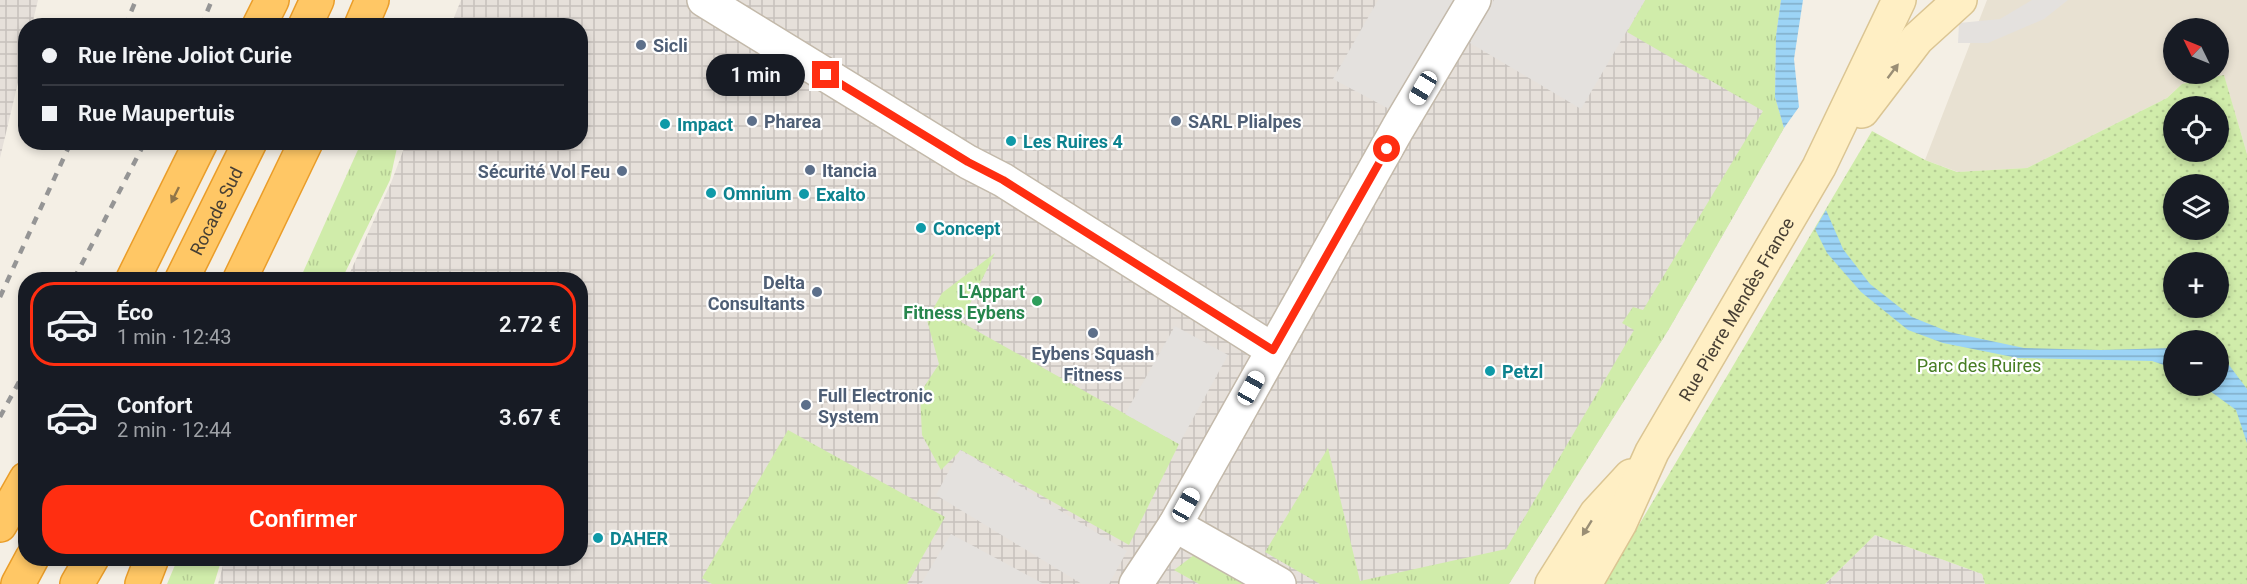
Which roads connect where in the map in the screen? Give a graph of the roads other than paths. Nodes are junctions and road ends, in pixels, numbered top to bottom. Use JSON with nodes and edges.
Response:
{"nodes":[{"id":1,"x":272,"y":0,"type":"edge"},
{"id":2,"x":317,"y":0,"type":"edge"},
{"id":3,"x":374,"y":0,"type":"edge"},
{"id":4,"x":704,"y":0,"type":"edge"},
{"id":5,"x":1474,"y":0,"type":"edge"},
{"id":6,"x":1899,"y":0,"type":"edge"},
{"id":7,"x":1960,"y":0,"type":"edge"},
{"id":8,"x":263,"y":18,"type":"edge"},
{"id":9,"x":309,"y":18,"type":"edge"},
{"id":10,"x":366,"y":18,"type":"edge"},
{"id":11,"x":197,"y":150,"type":"edge"},
{"id":12,"x":246,"y":150,"type":"edge"},
{"id":13,"x":302,"y":150,"type":"edge"},
{"id":14,"x":315,"y":150,"type":"edge"},
{"id":15,"x":1819,"y":167,"type":"junction"},
{"id":16,"x":136,"y":272,"type":"edge"},
{"id":17,"x":186,"y":272,"type":"edge"},
{"id":18,"x":243,"y":272,"type":"edge"},
{"id":19,"x":266,"y":272,"type":"edge"},
{"id":20,"x":1273,"y":350,"type":"junction"},
{"id":21,"x":1652,"y":452,"type":"junction"},
{"id":22,"x":18,"y":493,"type":"edge"},
{"id":23,"x":0,"y":525,"type":"edge"},
{"id":24,"x":1175,"y":525,"type":"junction"},
{"id":25,"x":28,"y":566,"type":"edge"},
{"id":26,"x":87,"y":566,"type":"edge"},
{"id":27,"x":149,"y":566,"type":"edge"},
{"id":28,"x":18,"y":584,"type":"edge"},
{"id":29,"x":77,"y":584,"type":"edge"},
{"id":30,"x":142,"y":584,"type":"edge"},
{"id":31,"x":1136,"y":584,"type":"edge"},
{"id":32,"x":1279,"y":584,"type":"edge"},
{"id":33,"x":1552,"y":584,"type":"edge"},
{"id":34,"x":1585,"y":584,"type":"edge"}],
"edges":[{"from":1,"to":8,"type":"highway"},
{"from":2,"to":9,"type":"highway"},
{"from":3,"to":10,"type":"highway"},
{"from":4,"to":20,"type":"street"},
{"from":5,"to":20,"type":"street"},
{"from":6,"to":15,"type":"main road","name":"Rue Pierre Mendès France"},
{"from":15,"to":7,"type":"main road","name":"Rue Pierre Mendès France","one_way":true},
{"from":11,"to":16,"type":"highway","one_way":true},
{"from":12,"to":17,"type":"highway","name":"Rocade Sud"},
{"from":13,"to":18,"type":"highway"},
{"from":14,"to":19,"type":"highway"},
{"from":15,"to":21,"type":"main road","name":"Rue Pierre Mendès France"},
{"from":20,"to":24,"type":"street"},
{"from":21,"to":33,"type":"main road","name":"Rue Pierre Mendès France","one_way":true},
{"from":21,"to":34,"type":"main road","name":"Rue Pierre Mendès France"},
{"from":22,"to":23,"type":"highway"},
{"from":24,"to":31,"type":"street"},
{"from":24,"to":32,"type":"street"},
{"from":25,"to":28,"type":"highway"},
{"from":26,"to":29,"type":"highway"},
{"from":27,"to":30,"type":"highway"}]}
